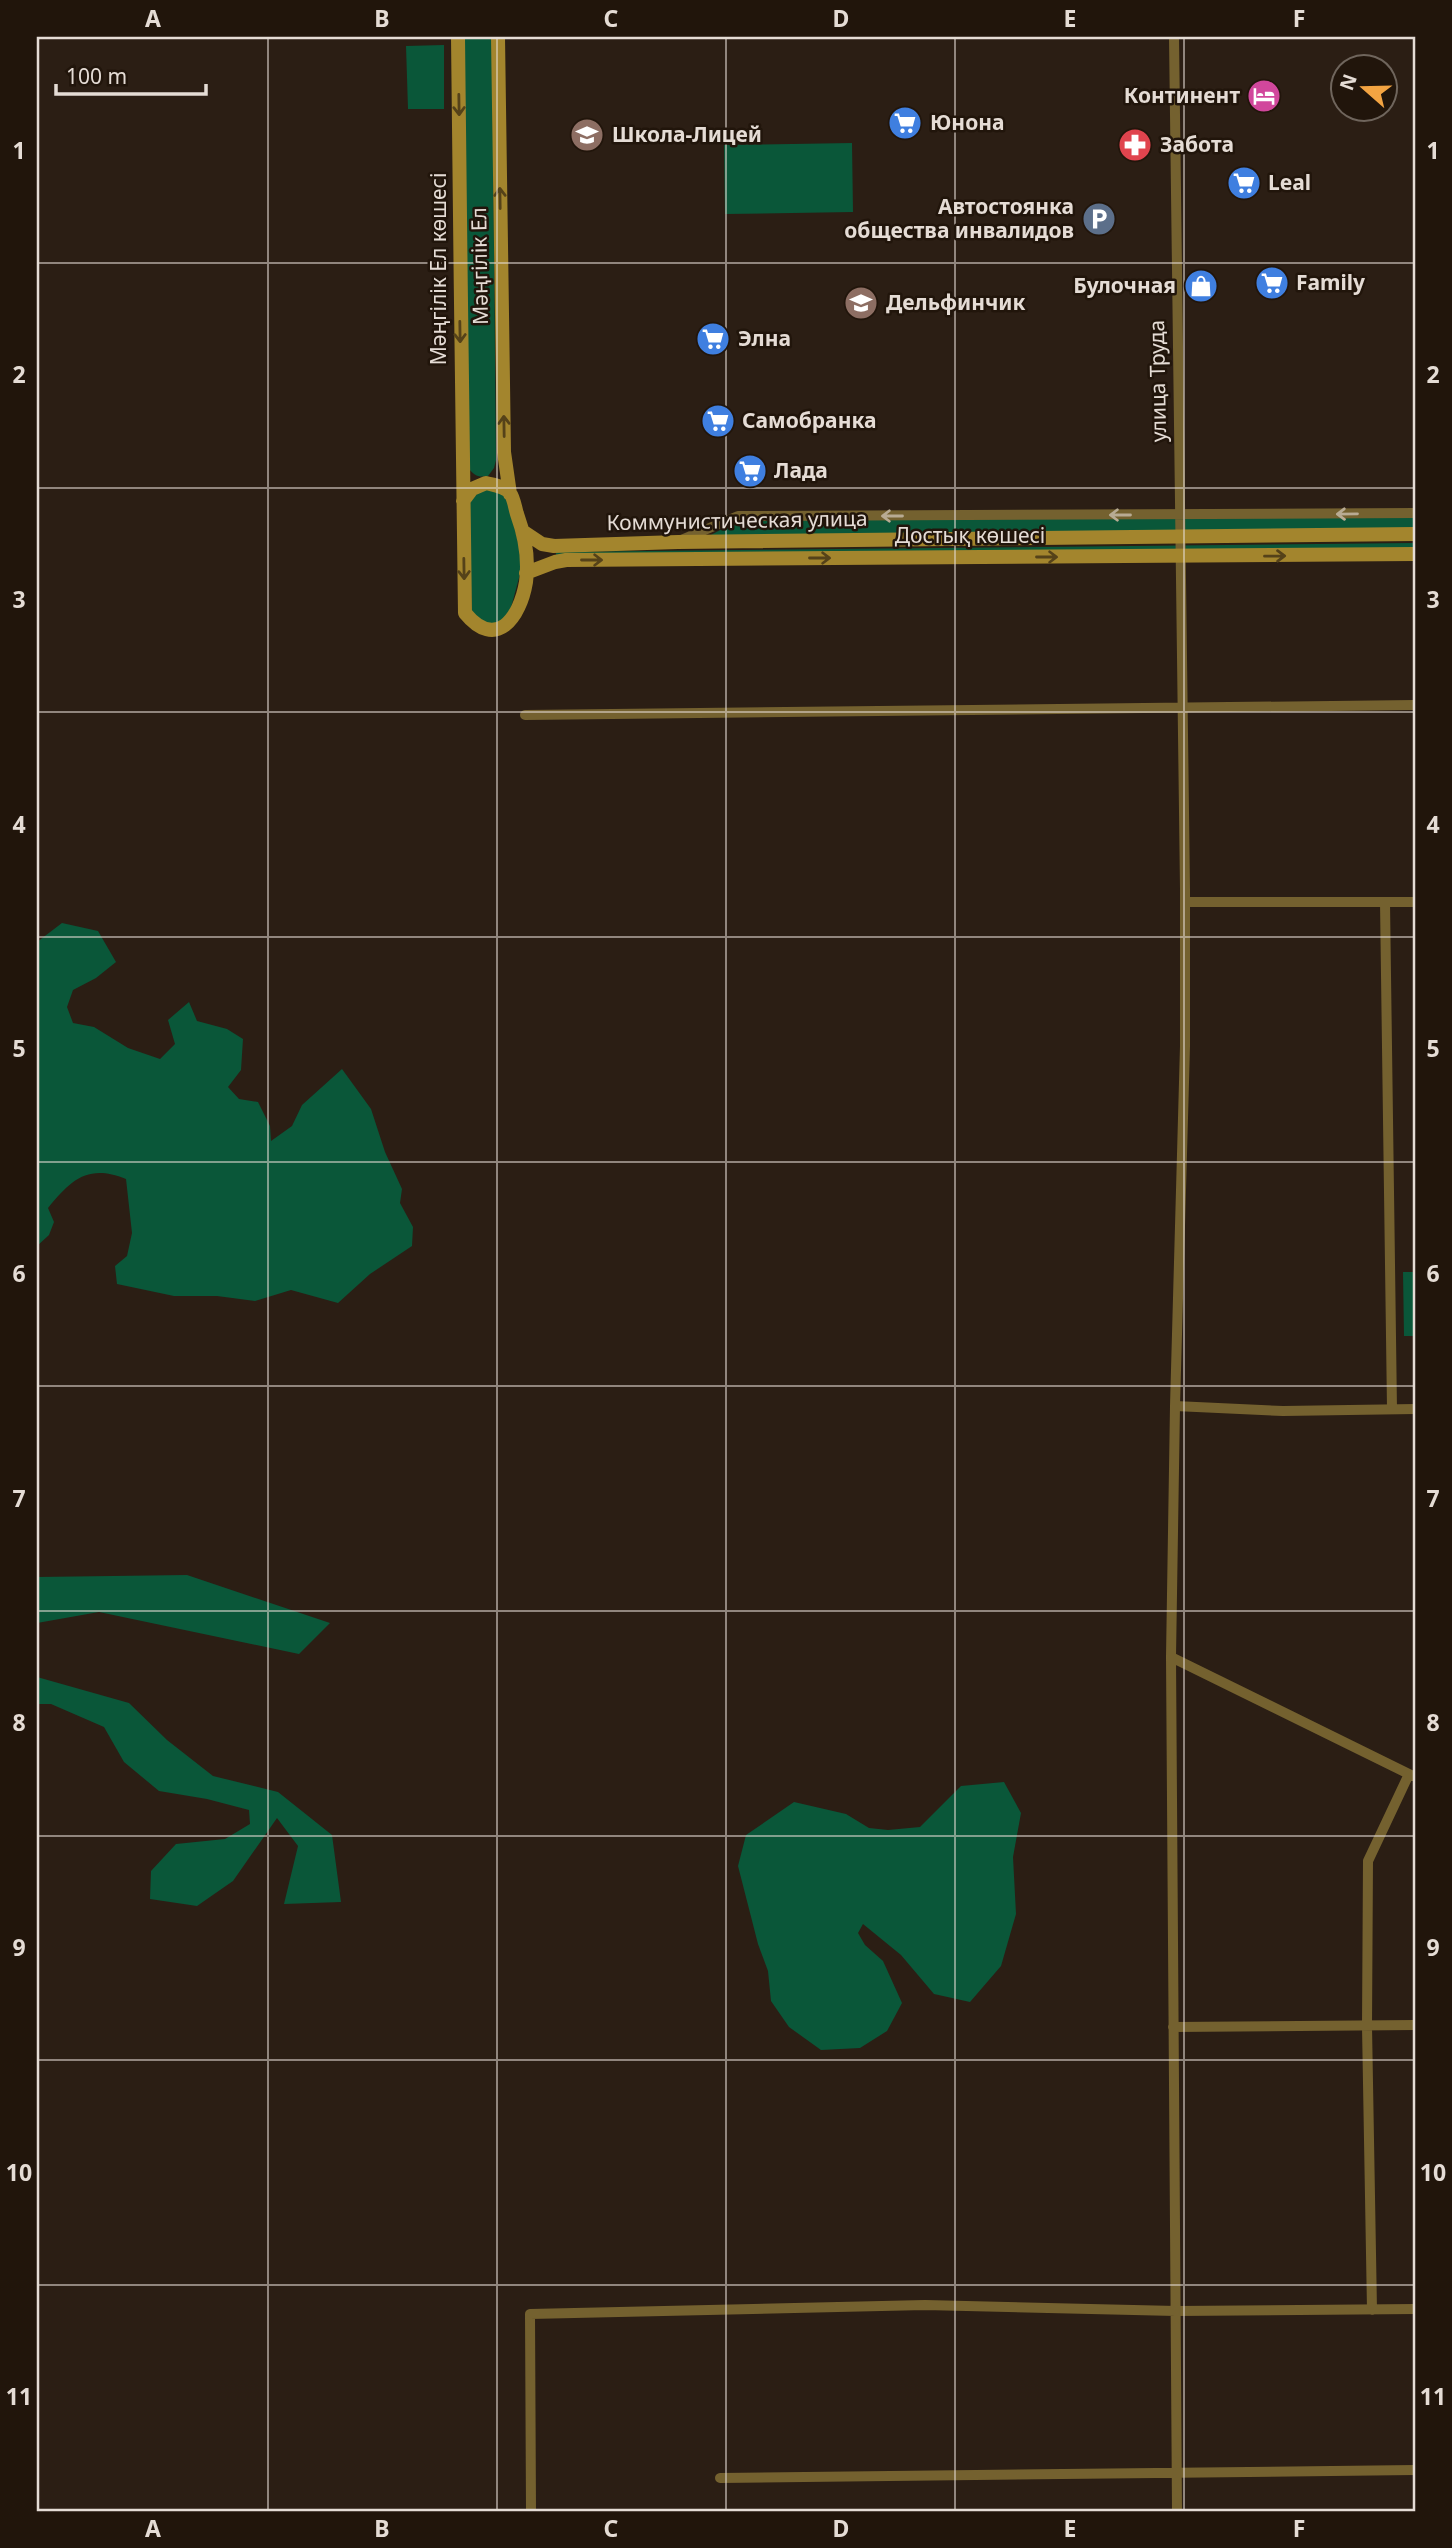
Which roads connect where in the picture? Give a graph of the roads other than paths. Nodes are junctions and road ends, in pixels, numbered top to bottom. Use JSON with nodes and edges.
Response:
{"nodes":[{"id":1,"x":458,"y":37,"type":"edge"},
{"id":2,"x":498,"y":37,"type":"edge"},
{"id":3,"x":1174,"y":37,"type":"edge"},
{"id":4,"x":510,"y":494,"type":"junction"},
{"id":5,"x":463,"y":501,"type":"junction"},
{"id":6,"x":1415,"y":513,"type":"edge"},
{"id":7,"x":1179,"y":515,"type":"junction"},
{"id":8,"x":524,"y":532,"type":"junction"},
{"id":9,"x":1415,"y":534,"type":"edge"},
{"id":10,"x":1179,"y":536,"type":"junction"},
{"id":11,"x":678,"y":542,"type":"junction"},
{"id":12,"x":1415,"y":554,"type":"edge"},
{"id":13,"x":1180,"y":556,"type":"junction"},
{"id":14,"x":526,"y":573,"type":"junction"},
{"id":15,"x":1415,"y":705,"type":"edge"},
{"id":16,"x":1184,"y":707,"type":"junction"},
{"id":17,"x":525,"y":715,"type":"dead end"},
{"id":18,"x":1185,"y":902,"type":"junction"},
{"id":19,"x":1385,"y":902,"type":"junction"},
{"id":20,"x":1415,"y":902,"type":"edge"},
{"id":21,"x":1175,"y":1406,"type":"junction"},
{"id":22,"x":1392,"y":1409,"type":"junction"},
{"id":23,"x":1415,"y":1409,"type":"edge"},
{"id":24,"x":1171,"y":1657,"type":"junction"},
{"id":25,"x":1412,"y":1776,"type":"edge"},
{"id":26,"x":1415,"y":2025,"type":"edge"},
{"id":27,"x":1367,"y":2026,"type":"junction"},
{"id":28,"x":1173,"y":2027,"type":"junction"},
{"id":29,"x":1415,"y":2309,"type":"edge"},
{"id":30,"x":1372,"y":2310,"type":"junction"},
{"id":31,"x":1176,"y":2311,"type":"junction"},
{"id":32,"x":1415,"y":2470,"type":"edge"},
{"id":33,"x":1177,"y":2473,"type":"junction"},
{"id":34,"x":720,"y":2478,"type":"dead end"},
{"id":35,"x":531,"y":2511,"type":"edge"},
{"id":36,"x":1177,"y":2511,"type":"edge"}],
"edges":[{"from":1,"to":5,"type":"street","name":"Мәңгілік Ел көшесі","one_way":true},
{"from":4,"to":2,"type":"street","name":"Мәңгілік Ел","one_way":true},
{"from":3,"to":7,"type":"street","name":"улица Труда"},
{"from":4,"to":5,"type":"street"},
{"from":4,"to":8,"type":"street","name":"Мәңгілік Ел көшесі"},
{"from":5,"to":14,"type":"street","name":"Мәңгілік Ел көшесі","one_way":true},
{"from":6,"to":7,"type":"street","one_way":true},
{"from":7,"to":10,"type":"street","name":"улица Труда"},
{"from":7,"to":11,"type":"street","one_way":true},
{"from":8,"to":11,"type":"street","name":"Коммунистическая улица"},
{"from":8,"to":14,"type":"street","name":"Мәңгілік Ел көшесі"},
{"from":9,"to":10,"type":"street"},
{"from":10,"to":11,"type":"street","name":"Коммунистическая улица"},
{"from":10,"to":13,"type":"street","name":"улица Труда"},
{"from":13,"to":12,"type":"street","name":"Достық көшесі","one_way":true},
{"from":14,"to":13,"type":"street","name":"Достық көшесі","one_way":true},
{"from":13,"to":16,"type":"street","name":"улица Труда"},
{"from":15,"to":16,"type":"street"},
{"from":16,"to":17,"type":"street"},
{"from":16,"to":18,"type":"street","name":"улица Труда"},
{"from":18,"to":19,"type":"street"},
{"from":18,"to":21,"type":"street","name":"улица Труда"},
{"from":19,"to":20,"type":"street"},
{"from":19,"to":22,"type":"street"},
{"from":21,"to":22,"type":"street"},
{"from":21,"to":24,"type":"street","name":"улица Труда"},
{"from":22,"to":23,"type":"street"},
{"from":24,"to":25,"type":"street"},
{"from":24,"to":28,"type":"street","name":"улица Труда"},
{"from":25,"to":27,"type":"street"},
{"from":26,"to":27,"type":"street"},
{"from":27,"to":28,"type":"street"},
{"from":27,"to":30,"type":"street"},
{"from":28,"to":31,"type":"street","name":"улица Труда"},
{"from":29,"to":30,"type":"street"},
{"from":30,"to":31,"type":"street"},
{"from":31,"to":33,"type":"street","name":"улица Труда"},
{"from":31,"to":35,"type":"street"},
{"from":32,"to":33,"type":"street"},
{"from":33,"to":34,"type":"street"},
{"from":33,"to":36,"type":"street","name":"улица Труда"}]}
